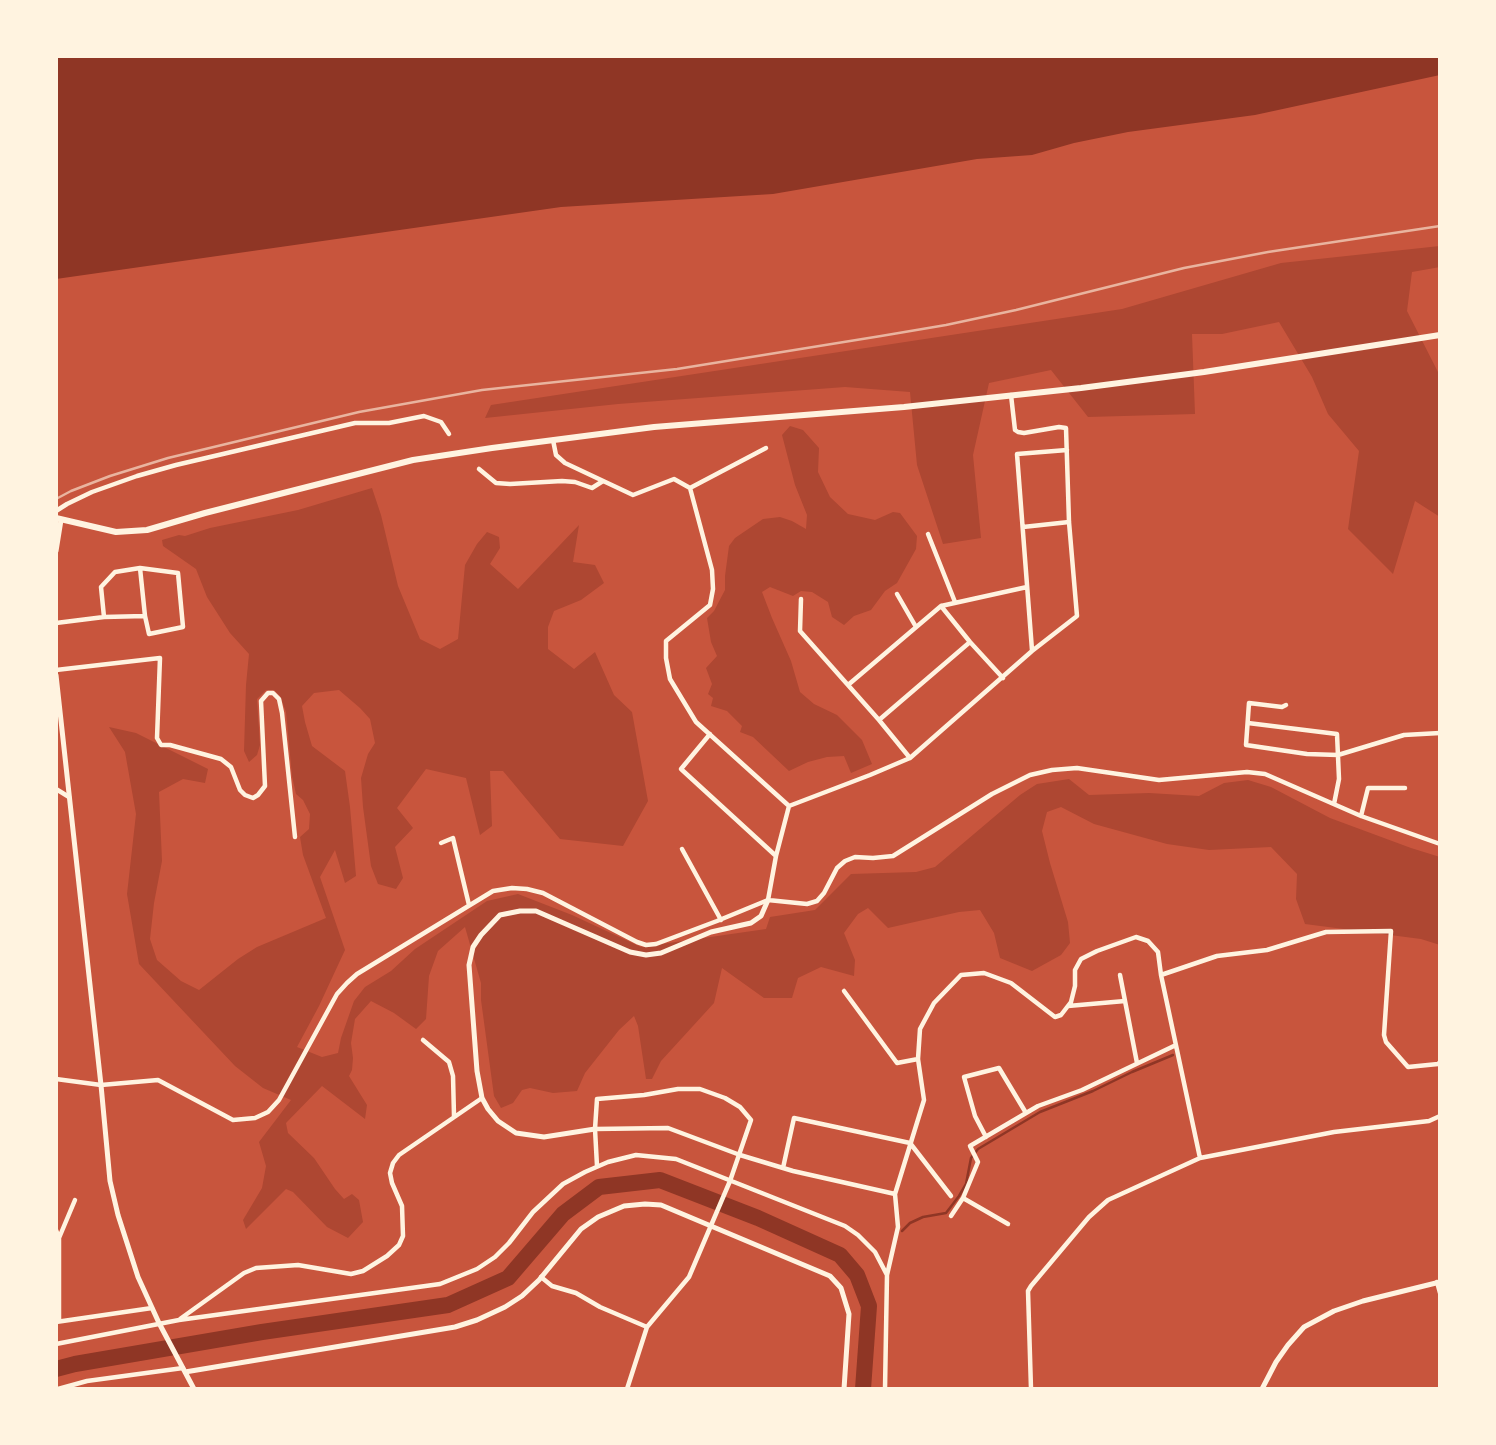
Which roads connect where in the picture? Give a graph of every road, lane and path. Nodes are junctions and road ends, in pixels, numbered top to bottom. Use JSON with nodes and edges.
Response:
{"nodes":[{"id":1,"x":1440,"y":335,"type":"edge"},
{"id":2,"x":1011,"y":395,"type":"junction"},
{"id":3,"x":449,"y":435,"type":"dead end"},
{"id":4,"x":554,"y":440,"type":"junction"},
{"id":5,"x":766,"y":448,"type":"dead end"},
{"id":6,"x":1067,"y":450,"type":"junction"},
{"id":7,"x":479,"y":468,"type":"dead end"},
{"id":8,"x":604,"y":481,"type":"junction"},
{"id":9,"x":690,"y":488,"type":"junction"},
{"id":10,"x":56,"y":511,"type":"edge"},
{"id":11,"x":59,"y":519,"type":"edge"},
{"id":12,"x":1069,"y":522,"type":"junction"},
{"id":13,"x":1023,"y":527,"type":"junction"},
{"id":14,"x":928,"y":534,"type":"dead end"},
{"id":15,"x":56,"y":551,"type":"edge"},
{"id":16,"x":140,"y":568,"type":"junction"},
{"id":17,"x":1027,"y":587,"type":"junction"},
{"id":18,"x":897,"y":594,"type":"dead end"},
{"id":19,"x":801,"y":599,"type":"dead end"},
{"id":20,"x":955,"y":602,"type":"junction"},
{"id":21,"x":941,"y":606,"type":"junction"},
{"id":22,"x":145,"y":616,"type":"junction"},
{"id":23,"x":104,"y":617,"type":"junction"},
{"id":24,"x":56,"y":623,"type":"edge"},
{"id":25,"x":916,"y":627,"type":"junction"},
{"id":26,"x":970,"y":642,"type":"junction"},
{"id":27,"x":1032,"y":651,"type":"junction"},
{"id":28,"x":56,"y":670,"type":"edge"},
{"id":29,"x":56,"y":675,"type":"edge"},
{"id":30,"x":1003,"y":678,"type":"junction"},
{"id":31,"x":848,"y":685,"type":"junction"},
{"id":32,"x":1286,"y":705,"type":"dead end"},
{"id":33,"x":879,"y":720,"type":"junction"},
{"id":34,"x":1248,"y":723,"type":"junction"},
{"id":35,"x":1440,"y":733,"type":"edge"},
{"id":36,"x":709,"y":734,"type":"junction"},
{"id":37,"x":1338,"y":755,"type":"junction"},
{"id":38,"x":910,"y":758,"type":"junction"},
{"id":39,"x":1405,"y":788,"type":"dead end"},
{"id":40,"x":56,"y":789,"type":"edge"},
{"id":41,"x":69,"y":797,"type":"junction"},
{"id":42,"x":1334,"y":804,"type":"junction"},
{"id":43,"x":789,"y":806,"type":"junction"},
{"id":44,"x":1362,"y":816,"type":"junction"},
{"id":45,"x":295,"y":837,"type":"dead end"},
{"id":46,"x":441,"y":843,"type":"dead end"},
{"id":47,"x":1440,"y":844,"type":"edge"},
{"id":48,"x":682,"y":849,"type":"dead end"},
{"id":49,"x":776,"y":856,"type":"junction"},
{"id":50,"x":768,"y":900,"type":"junction"},
{"id":51,"x":469,"y":905,"type":"junction"},
{"id":52,"x":721,"y":920,"type":"junction"},
{"id":53,"x":1120,"y":975,"type":"dead end"},
{"id":54,"x":1161,"y":975,"type":"junction"},
{"id":55,"x":844,"y":991,"type":"dead end"},
{"id":56,"x":1125,"y":1001,"type":"junction"},
{"id":57,"x":1068,"y":1006,"type":"junction"},
{"id":58,"x":423,"y":1040,"type":"dead end"},
{"id":59,"x":1176,"y":1045,"type":"junction"},
{"id":60,"x":918,"y":1059,"type":"junction"},
{"id":61,"x":1440,"y":1062,"type":"edge"},
{"id":62,"x":1137,"y":1063,"type":"junction"},
{"id":63,"x":56,"y":1079,"type":"edge"},
{"id":64,"x":101,"y":1085,"type":"junction"},
{"id":65,"x":482,"y":1098,"type":"junction"},
{"id":66,"x":1026,"y":1113,"type":"junction"},
{"id":67,"x":1440,"y":1116,"type":"edge"},
{"id":68,"x":454,"y":1117,"type":"junction"},
{"id":69,"x":595,"y":1129,"type":"junction"},
{"id":70,"x":986,"y":1137,"type":"junction"},
{"id":71,"x":910,"y":1143,"type":"junction"},
{"id":72,"x":740,"y":1155,"type":"junction"},
{"id":73,"x":1199,"y":1158,"type":"junction"},
{"id":74,"x":597,"y":1167,"type":"junction"},
{"id":75,"x":783,"y":1168,"type":"junction"},
{"id":76,"x":730,"y":1181,"type":"junction"},
{"id":77,"x":895,"y":1194,"type":"junction"},
{"id":78,"x":951,"y":1196,"type":"dead end"},
{"id":79,"x":963,"y":1198,"type":"junction"},
{"id":80,"x":75,"y":1200,"type":"dead end"},
{"id":81,"x":951,"y":1216,"type":"dead end"},
{"id":82,"x":1008,"y":1224,"type":"dead end"},
{"id":83,"x":711,"y":1226,"type":"junction"},
{"id":84,"x":56,"y":1230,"type":"edge"},
{"id":85,"x":59,"y":1238,"type":"junction"},
{"id":86,"x":887,"y":1275,"type":"junction"},
{"id":87,"x":541,"y":1278,"type":"junction"},
{"id":88,"x":1439,"y":1282,"type":"edge"},
{"id":89,"x":1440,"y":1293,"type":"edge"},
{"id":90,"x":152,"y":1308,"type":"junction"},
{"id":91,"x":179,"y":1320,"type":"junction"},
{"id":92,"x":58,"y":1322,"type":"edge"},
{"id":93,"x":159,"y":1323,"type":"junction"},
{"id":94,"x":647,"y":1327,"type":"junction"},
{"id":95,"x":56,"y":1344,"type":"edge"},
{"id":96,"x":184,"y":1370,"type":"junction"},
{"id":97,"x":58,"y":1389,"type":"edge"},
{"id":98,"x":194,"y":1389,"type":"edge"},
{"id":99,"x":627,"y":1389,"type":"edge"},
{"id":100,"x":844,"y":1389,"type":"edge"},
{"id":101,"x":885,"y":1389,"type":"edge"},
{"id":102,"x":1031,"y":1389,"type":"edge"},
{"id":103,"x":1262,"y":1389,"type":"edge"}],
"edges":[{"from":1,"to":2,"type":"main road"},
{"from":2,"to":4,"type":"main road"},
{"from":2,"to":6,"type":"street"},
{"from":3,"to":10,"type":"street"},
{"from":4,"to":8,"type":"street"},
{"from":4,"to":11,"type":"main road"},
{"from":5,"to":9,"type":"street"},
{"from":6,"to":12,"type":"street"},
{"from":6,"to":13,"type":"street"},
{"from":7,"to":8,"type":"street"},
{"from":8,"to":9,"type":"street"},
{"from":9,"to":36,"type":"street"},
{"from":11,"to":15,"type":"street"},
{"from":12,"to":13,"type":"street"},
{"from":12,"to":27,"type":"street"},
{"from":13,"to":17,"type":"street"},
{"from":14,"to":20,"type":"street"},
{"from":16,"to":22,"type":"street"},
{"from":16,"to":22,"type":"street"},
{"from":16,"to":23,"type":"street"},
{"from":17,"to":20,"type":"street"},
{"from":17,"to":27,"type":"street"},
{"from":18,"to":25,"type":"street"},
{"from":19,"to":31,"type":"street"},
{"from":20,"to":21,"type":"street"},
{"from":21,"to":25,"type":"street"},
{"from":21,"to":26,"type":"street"},
{"from":22,"to":23,"type":"street"},
{"from":23,"to":24,"type":"street"},
{"from":25,"to":31,"type":"street"},
{"from":26,"to":30,"type":"street"},
{"from":26,"to":33,"type":"street"},
{"from":27,"to":30,"type":"street"},
{"from":28,"to":45,"type":"street"},
{"from":29,"to":41,"type":"street"},
{"from":30,"to":38,"type":"street"},
{"from":31,"to":33,"type":"street"},
{"from":32,"to":34,"type":"street"},
{"from":33,"to":38,"type":"street"},
{"from":34,"to":37,"type":"street"},
{"from":34,"to":37,"type":"street"},
{"from":35,"to":37,"type":"street"},
{"from":36,"to":43,"type":"street"},
{"from":36,"to":49,"type":"street"},
{"from":37,"to":42,"type":"street"},
{"from":38,"to":43,"type":"street"},
{"from":39,"to":44,"type":"street"},
{"from":40,"to":41,"type":"street"},
{"from":41,"to":64,"type":"street"},
{"from":42,"to":44,"type":"street"},
{"from":42,"to":50,"type":"street"},
{"from":43,"to":49,"type":"street"},
{"from":44,"to":47,"type":"street"},
{"from":46,"to":51,"type":"street"},
{"from":48,"to":52,"type":"street"},
{"from":49,"to":50,"type":"street"},
{"from":50,"to":52,"type":"street"},
{"from":50,"to":65,"type":"street"},
{"from":51,"to":52,"type":"street"},
{"from":51,"to":64,"type":"street"},
{"from":53,"to":56,"type":"street"},
{"from":54,"to":57,"type":"street"},
{"from":54,"to":59,"type":"street"},
{"from":54,"to":61,"type":"street"},
{"from":55,"to":60,"type":"street"},
{"from":56,"to":57,"type":"street"},
{"from":56,"to":62,"type":"street"},
{"from":57,"to":60,"type":"street"},
{"from":58,"to":68,"type":"street"},
{"from":59,"to":62,"type":"street"},
{"from":59,"to":73,"type":"street"},
{"from":60,"to":71,"type":"street"},
{"from":62,"to":66,"type":"street"},
{"from":63,"to":64,"type":"street"},
{"from":64,"to":90,"type":"street"},
{"from":65,"to":68,"type":"street"},
{"from":65,"to":69,"type":"street"},
{"from":66,"to":70,"type":"street"},
{"from":66,"to":70,"type":"street"},
{"from":67,"to":73,"type":"street"},
{"from":68,"to":91,"type":"street"},
{"from":69,"to":72,"type":"street"},
{"from":69,"to":72,"type":"street"},
{"from":69,"to":74,"type":"street"},
{"from":70,"to":79,"type":"street"},
{"from":71,"to":75,"type":"street"},
{"from":71,"to":77,"type":"street"},
{"from":71,"to":78,"type":"street"},
{"from":72,"to":75,"type":"street"},
{"from":72,"to":76,"type":"street"},
{"from":73,"to":102,"type":"street"},
{"from":74,"to":76,"type":"street"},
{"from":74,"to":91,"type":"street"},
{"from":75,"to":77,"type":"street"},
{"from":76,"to":83,"type":"street"},
{"from":76,"to":86,"type":"street"},
{"from":77,"to":86,"type":"street"},
{"from":79,"to":81,"type":"street"},
{"from":79,"to":82,"type":"street"},
{"from":80,"to":85,"type":"street"},
{"from":83,"to":87,"type":"street"},
{"from":83,"to":94,"type":"street"},
{"from":83,"to":100,"type":"street"},
{"from":84,"to":85,"type":"street"},
{"from":85,"to":92,"type":"street"},
{"from":86,"to":101,"type":"street"},
{"from":87,"to":94,"type":"street"},
{"from":87,"to":96,"type":"street"},
{"from":88,"to":89,"type":"street"},
{"from":88,"to":103,"type":"street"},
{"from":90,"to":92,"type":"street"},
{"from":90,"to":93,"type":"street"},
{"from":91,"to":93,"type":"street"},
{"from":93,"to":95,"type":"street"},
{"from":93,"to":96,"type":"street"},
{"from":94,"to":99,"type":"street"},
{"from":96,"to":97,"type":"street"},
{"from":96,"to":98,"type":"street"}]}
